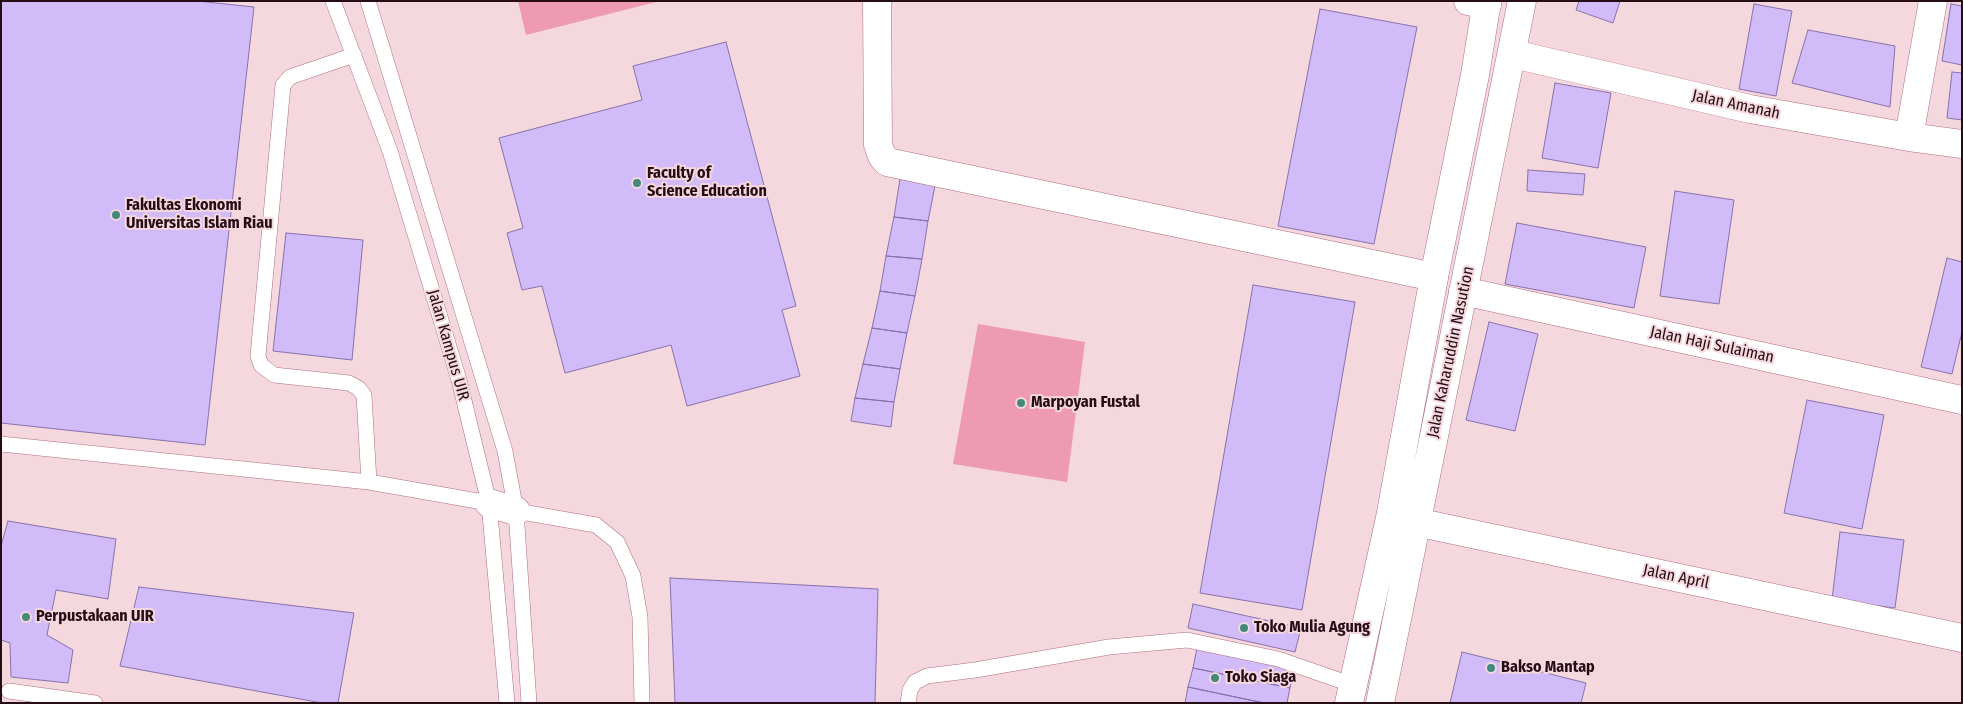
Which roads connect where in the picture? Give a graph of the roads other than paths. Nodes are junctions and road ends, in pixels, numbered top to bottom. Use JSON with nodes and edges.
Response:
{"nodes":[{"id":1,"x":333,"y":1,"type":"edge"},
{"id":2,"x":368,"y":1,"type":"edge"},
{"id":3,"x":877,"y":1,"type":"edge"},
{"id":4,"x":1522,"y":1,"type":"edge"},
{"id":5,"x":1933,"y":1,"type":"edge"},
{"id":6,"x":1481,"y":2,"type":"edge"},
{"id":7,"x":1513,"y":54,"type":"junction"},
{"id":8,"x":354,"y":55,"type":"junction"},
{"id":9,"x":1909,"y":137,"type":"junction"},
{"id":10,"x":1962,"y":144,"type":"edge"},
{"id":11,"x":1434,"y":276,"type":"junction"},
{"id":12,"x":1463,"y":291,"type":"junction"},
{"id":13,"x":1962,"y":400,"type":"edge"},
{"id":14,"x":1,"y":444,"type":"edge"},
{"id":15,"x":368,"y":482,"type":"junction"},
{"id":16,"x":489,"y":503,"type":"junction"},
{"id":17,"x":516,"y":511,"type":"junction"},
{"id":18,"x":1403,"y":520,"type":"junction"},
{"id":19,"x":1962,"y":638,"type":"edge"},
{"id":20,"x":9,"y":691,"type":"dead end"},
{"id":21,"x":1351,"y":694,"type":"edge"},
{"id":22,"x":95,"y":703,"type":"edge"},
{"id":23,"x":507,"y":703,"type":"edge"},
{"id":24,"x":529,"y":703,"type":"edge"},
{"id":25,"x":642,"y":703,"type":"edge"},
{"id":26,"x":908,"y":703,"type":"edge"},
{"id":27,"x":1380,"y":703,"type":"edge"}],
"edges":[{"from":1,"to":8,"type":"lane","name":"Jalan Kampus UIR"},
{"from":2,"to":17,"type":"lane","name":"Jalan Kampus UIR"},
{"from":3,"to":11,"type":"main road"},
{"from":4,"to":7,"type":"main road","name":"Jalan Kaharuddin Nasution"},
{"from":5,"to":9,"type":"main road"},
{"from":6,"to":11,"type":"main road","name":"Jalan Kaharuddin Nasution"},
{"from":7,"to":9,"type":"main road","name":"Jalan Amanah"},
{"from":7,"to":12,"type":"main road","name":"Jalan Kaharuddin Nasution"},
{"from":8,"to":15,"type":"lane"},
{"from":8,"to":16,"type":"lane","name":"Jalan Kampus UIR"},
{"from":9,"to":10,"type":"main road","name":"Jalan Amanah"},
{"from":11,"to":18,"type":"main road","name":"Jalan Kaharuddin Nasution"},
{"from":12,"to":13,"type":"main road","name":"Jalan Haji Sulaiman"},
{"from":12,"to":18,"type":"main road","name":"Jalan Kaharuddin Nasution"},
{"from":14,"to":15,"type":"lane"},
{"from":15,"to":16,"type":"lane"},
{"from":16,"to":17,"type":"main road"},
{"from":16,"to":23,"type":"lane","name":"Jalan Kampus UIR"},
{"from":17,"to":24,"type":"lane","name":"Jalan Kampus UIR"},
{"from":17,"to":25,"type":"lane"},
{"from":18,"to":19,"type":"main road","name":"Jalan April"},
{"from":18,"to":21,"type":"main road","name":"Jalan Kaharuddin Nasution"},
{"from":18,"to":27,"type":"main road","name":"Jalan Kaharuddin Nasution"},
{"from":20,"to":22,"type":"lane"},
{"from":21,"to":26,"type":"lane"}]}
